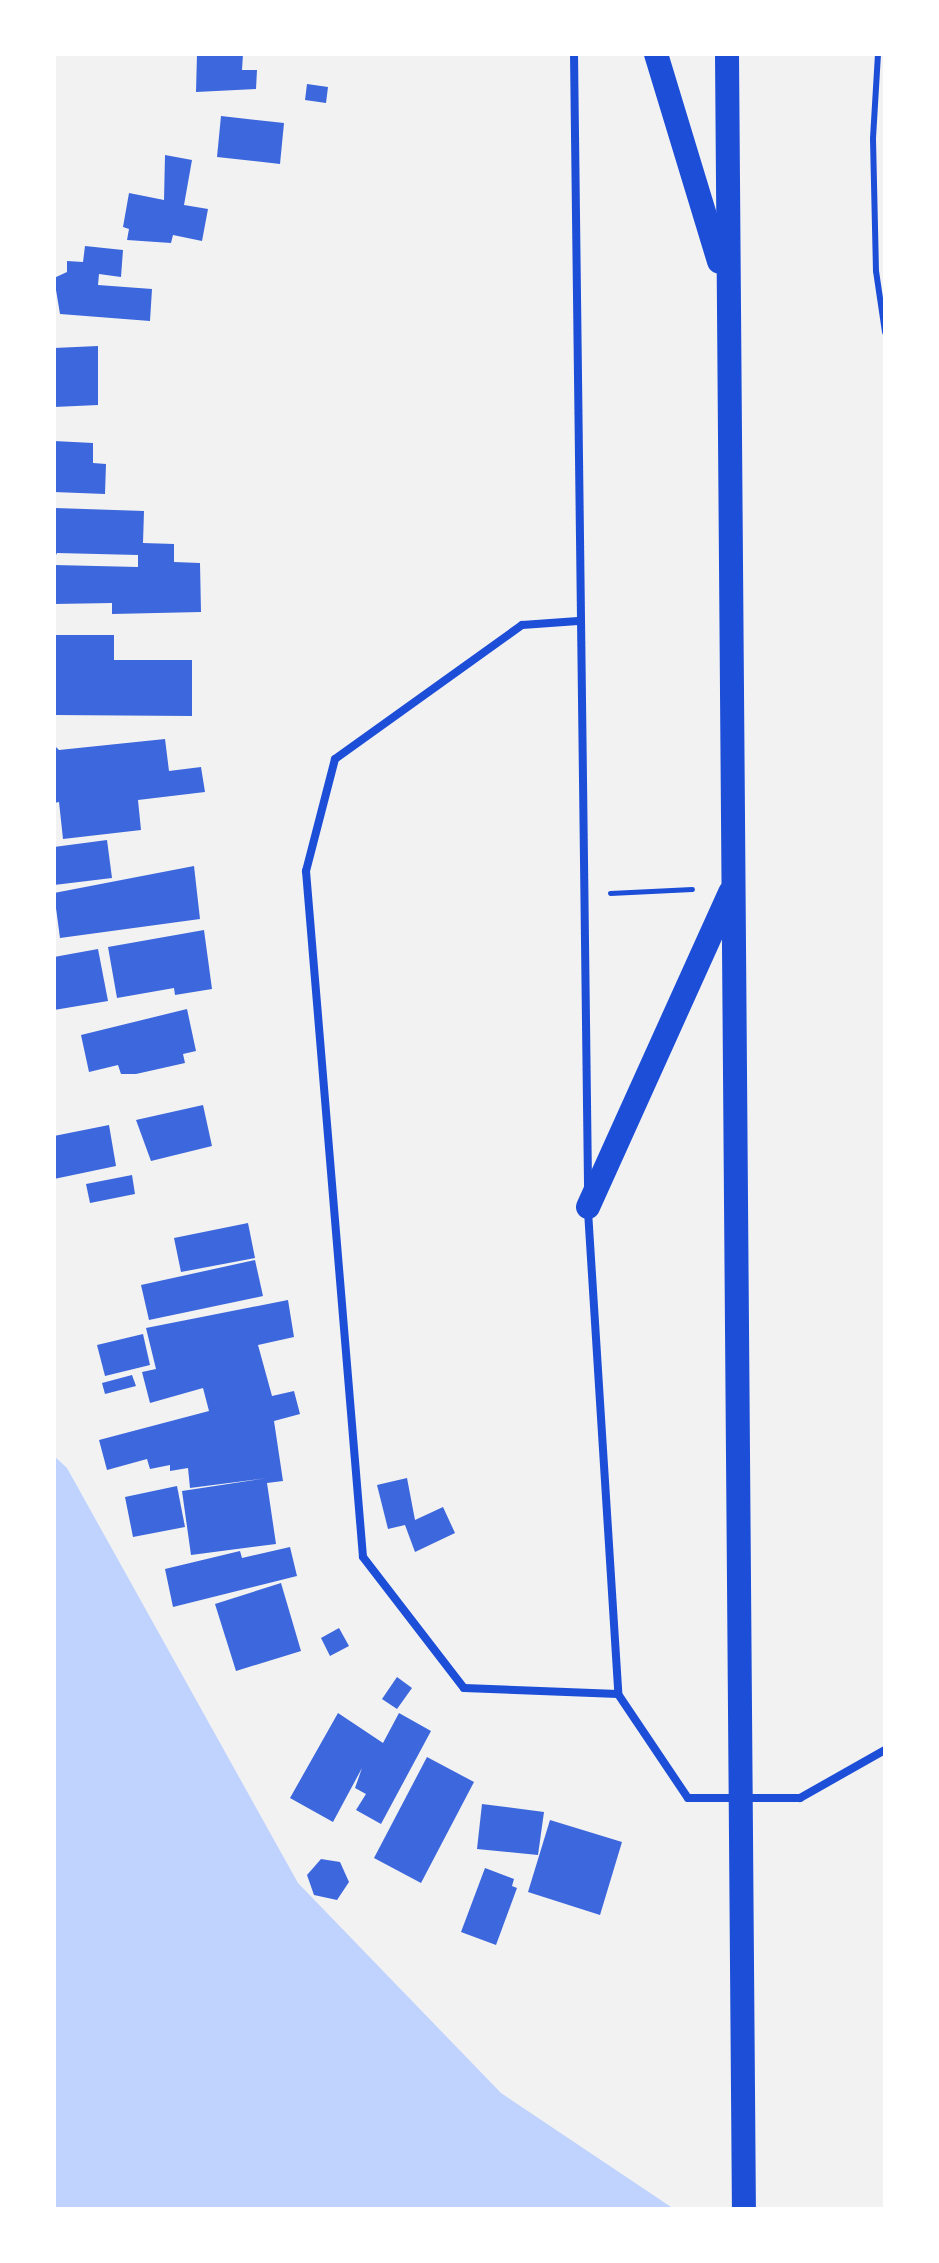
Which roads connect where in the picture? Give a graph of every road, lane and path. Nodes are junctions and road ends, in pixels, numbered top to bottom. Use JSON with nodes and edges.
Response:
{"nodes":[{"id":1,"x":574,"y":54,"type":"edge"},
{"id":2,"x":656,"y":54,"type":"edge"},
{"id":3,"x":727,"y":54,"type":"edge"},
{"id":4,"x":878,"y":54,"type":"edge"},
{"id":5,"x":725,"y":284,"type":"junction"},
{"id":6,"x":885,"y":332,"type":"edge"},
{"id":7,"x":578,"y":621,"type":"junction"},
{"id":8,"x":733,"y":887,"type":"junction"},
{"id":9,"x":669,"y":890,"type":"dead end"},
{"id":10,"x":585,"y":895,"type":"junction"},
{"id":11,"x":588,"y":1207,"type":"junction"},
{"id":12,"x":618,"y":1694,"type":"junction"},
{"id":13,"x":885,"y":1750,"type":"edge"},
{"id":14,"x":744,"y":2209,"type":"edge"}],
"edges":[{"from":1,"to":7,"type":"street"},
{"from":2,"to":5,"type":"highway"},
{"from":3,"to":5,"type":"highway"},
{"from":4,"to":6,"type":"lane"},
{"from":5,"to":8,"type":"highway"},
{"from":7,"to":10,"type":"street"},
{"from":7,"to":12,"type":"street"},
{"from":8,"to":11,"type":"highway"},
{"from":8,"to":14,"type":"highway"},
{"from":9,"to":10,"type":"path"},
{"from":10,"to":11,"type":"street"},
{"from":11,"to":12,"type":"street"},
{"from":12,"to":13,"type":"street"}]}
